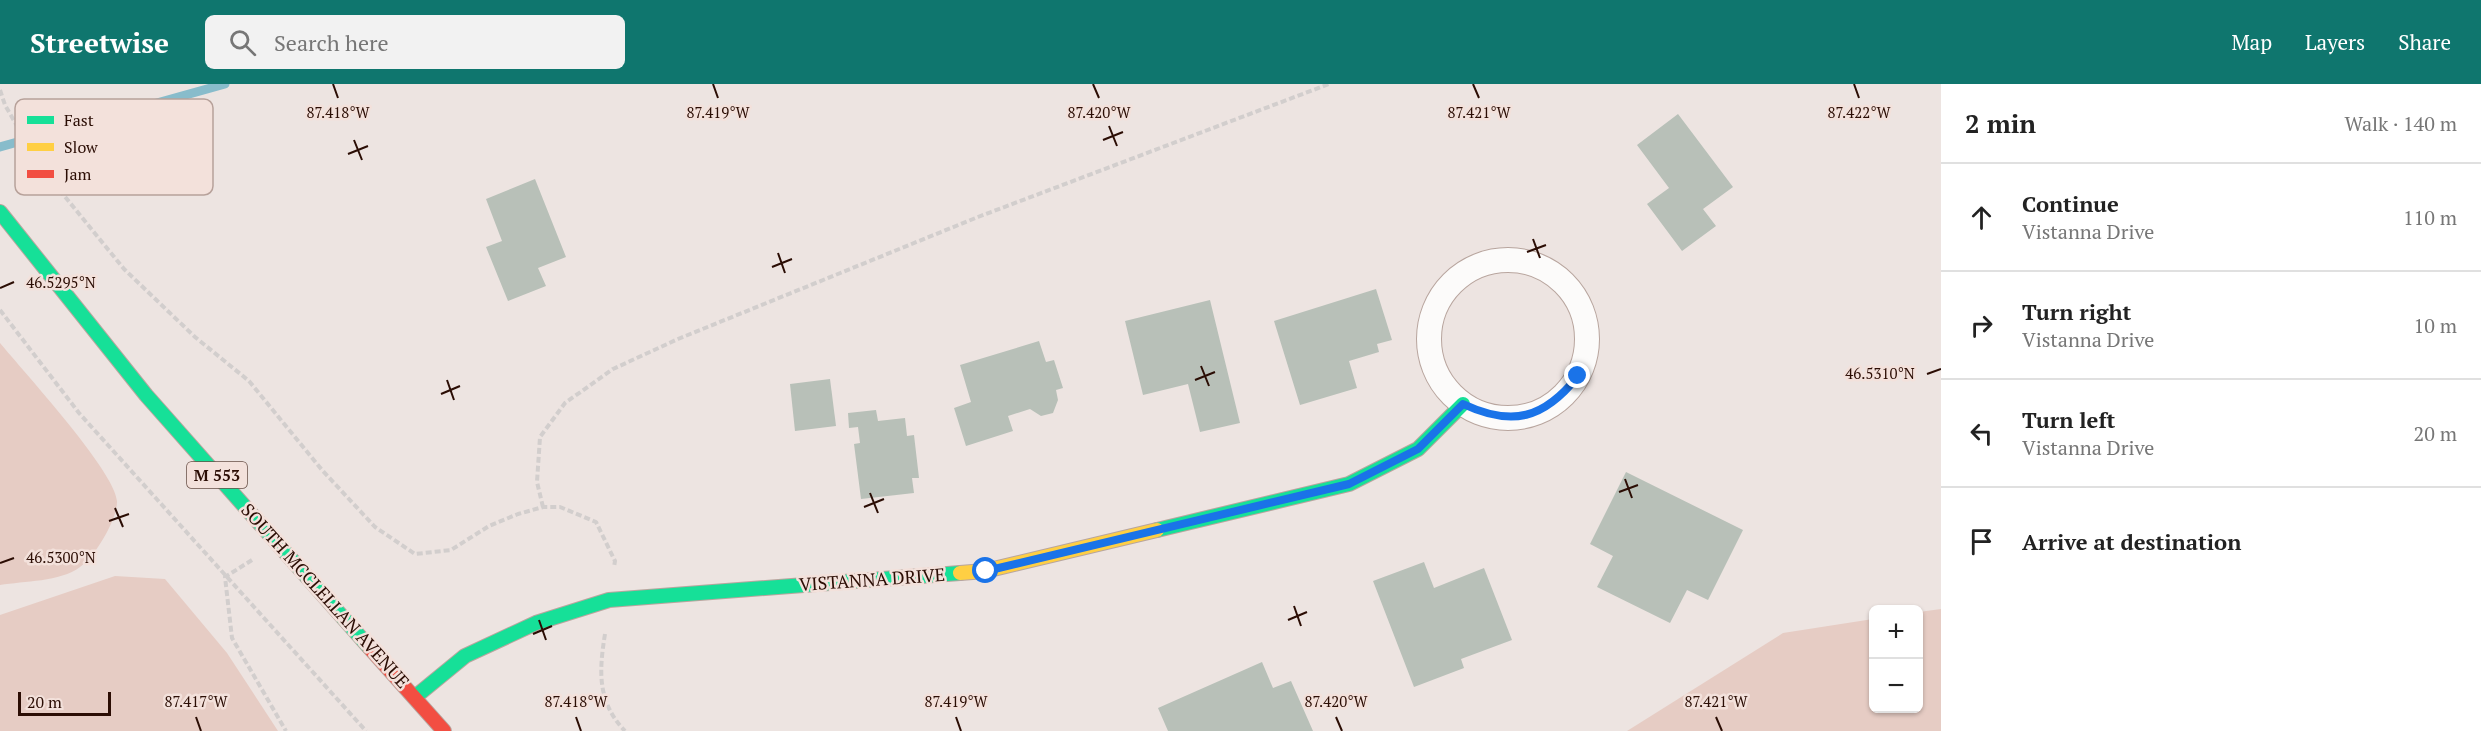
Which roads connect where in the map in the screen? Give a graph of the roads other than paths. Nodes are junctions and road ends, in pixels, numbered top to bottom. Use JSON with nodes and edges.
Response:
{"nodes":[{"id":1,"x":0,"y":212,"type":"edge"},
{"id":2,"x":1463,"y":404,"type":"junction"},
{"id":3,"x":415,"y":698,"type":"junction"},
{"id":4,"x":444,"y":731,"type":"edge"}],
"edges":[{"from":1,"to":3,"type":"street","name":"SOUTH MCCLELLAN AVENUE","number":"M 553"},
{"from":2,"to":2,"type":"street"},
{"from":2,"to":3,"type":"street","name":"VISTANNA DRIVE"},
{"from":3,"to":4,"type":"street","name":"SOUTH MCCLELLAN AVENUE","number":"M 553"}]}
